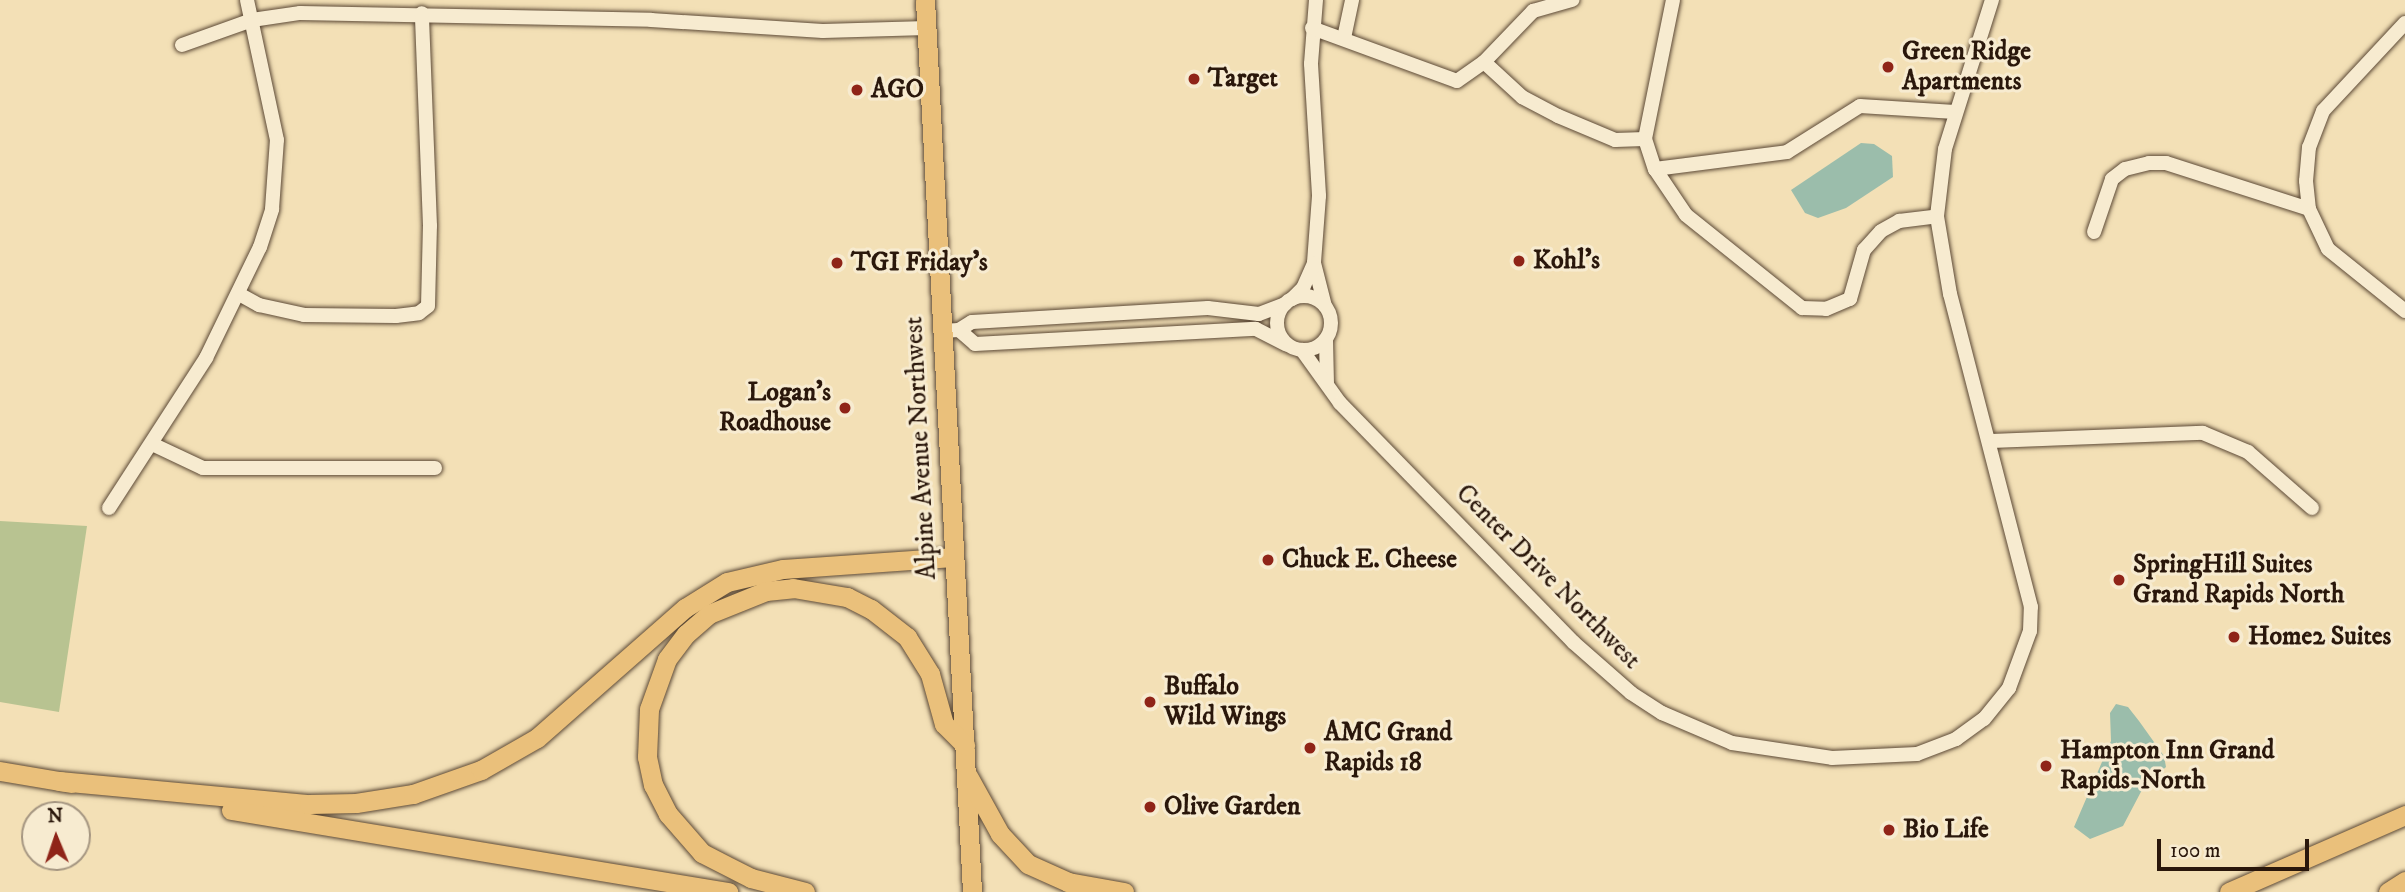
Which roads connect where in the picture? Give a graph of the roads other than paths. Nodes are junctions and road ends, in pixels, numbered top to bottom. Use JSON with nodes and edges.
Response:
{"nodes":[{"id":1,"x":247,"y":0,"type":"edge"},
{"id":2,"x":925,"y":0,"type":"edge"},
{"id":3,"x":1316,"y":0,"type":"edge"},
{"id":4,"x":1352,"y":0,"type":"edge"},
{"id":5,"x":1572,"y":0,"type":"edge"},
{"id":6,"x":1673,"y":0,"type":"edge"},
{"id":7,"x":1992,"y":0,"type":"edge"},
{"id":8,"x":422,"y":13,"type":"junction"},
{"id":9,"x":252,"y":20,"type":"junction"},
{"id":10,"x":2405,"y":23,"type":"edge"},
{"id":11,"x":927,"y":28,"type":"junction"},
{"id":12,"x":1312,"y":28,"type":"junction"},
{"id":13,"x":1344,"y":38,"type":"junction"},
{"id":14,"x":183,"y":45,"type":"dead end"},
{"id":15,"x":1484,"y":62,"type":"junction"},
{"id":16,"x":1955,"y":111,"type":"junction"},
{"id":17,"x":1644,"y":139,"type":"junction"},
{"id":18,"x":1655,"y":169,"type":"junction"},
{"id":19,"x":2309,"y":209,"type":"junction"},
{"id":20,"x":1937,"y":216,"type":"junction"},
{"id":21,"x":2094,"y":232,"type":"dead end"},
{"id":22,"x":1314,"y":263,"type":"junction"},
{"id":23,"x":239,"y":294,"type":"junction"},
{"id":24,"x":1288,"y":302,"type":"junction"},
{"id":25,"x":1325,"y":306,"type":"junction"},
{"id":26,"x":2405,"y":311,"type":"edge"},
{"id":27,"x":950,"y":331,"type":"junction"},
{"id":28,"x":1326,"y":340,"type":"junction"},
{"id":29,"x":1286,"y":344,"type":"junction"},
{"id":30,"x":1302,"y":350,"type":"junction"},
{"id":31,"x":1327,"y":384,"type":"junction"},
{"id":32,"x":1991,"y":441,"type":"junction"},
{"id":33,"x":152,"y":444,"type":"junction"},
{"id":34,"x":435,"y":468,"type":"dead end"},
{"id":35,"x":109,"y":508,"type":"dead end"},
{"id":36,"x":2312,"y":508,"type":"dead end"},
{"id":37,"x":953,"y":556,"type":"junction"},
{"id":38,"x":965,"y":745,"type":"junction"},
{"id":39,"x":0,"y":771,"type":"edge"},
{"id":40,"x":967,"y":774,"type":"junction"},
{"id":41,"x":59,"y":781,"type":"junction"},
{"id":42,"x":2405,"y":815,"type":"edge"},
{"id":43,"x":2405,"y":881,"type":"edge"},
{"id":44,"x":971,"y":882,"type":"edge"},
{"id":45,"x":728,"y":892,"type":"edge"},
{"id":46,"x":805,"y":892,"type":"edge"},
{"id":47,"x":1124,"y":892,"type":"edge"},
{"id":48,"x":2229,"y":892,"type":"edge"},
{"id":49,"x":2388,"y":892,"type":"edge"}],
"edges":[{"from":1,"to":9,"type":"street"},
{"from":2,"to":11,"type":"highway","name":"Alpine Avenue Northwest"},
{"from":3,"to":12,"type":"street"},
{"from":4,"to":13,"type":"street"},
{"from":5,"to":15,"type":"street"},
{"from":6,"to":17,"type":"street"},
{"from":7,"to":16,"type":"street","name":"Center Drive Northwest"},
{"from":8,"to":9,"type":"street"},
{"from":8,"to":11,"type":"street"},
{"from":8,"to":23,"type":"street"},
{"from":9,"to":14,"type":"street"},
{"from":9,"to":23,"type":"street"},
{"from":10,"to":19,"type":"street"},
{"from":11,"to":27,"type":"highway","name":"Alpine Avenue Northwest"},
{"from":12,"to":13,"type":"street"},
{"from":12,"to":22,"type":"street"},
{"from":13,"to":15,"type":"street"},
{"from":15,"to":17,"type":"street"},
{"from":16,"to":18,"type":"street"},
{"from":16,"to":20,"type":"street","name":"Center Drive Northwest"},
{"from":17,"to":18,"type":"street"},
{"from":18,"to":20,"type":"street"},
{"from":19,"to":21,"type":"street"},
{"from":19,"to":26,"type":"street"},
{"from":20,"to":32,"type":"street","name":"Center Drive Northwest"},
{"from":22,"to":24,"type":"street"},
{"from":22,"to":25,"type":"street"},
{"from":23,"to":33,"type":"street"},
{"from":24,"to":25,"type":"street"},
{"from":24,"to":27,"type":"street"},
{"from":24,"to":29,"type":"street"},
{"from":25,"to":28,"type":"street"},
{"from":27,"to":29,"type":"street"},
{"from":27,"to":37,"type":"highway","name":"Alpine Avenue Northwest"},
{"from":28,"to":30,"type":"street"},
{"from":28,"to":31,"type":"street"},
{"from":29,"to":30,"type":"street"},
{"from":30,"to":31,"type":"street","name":"Center Drive Northwest"},
{"from":31,"to":32,"type":"street","name":"Center Drive Northwest"},
{"from":32,"to":36,"type":"street"},
{"from":33,"to":34,"type":"street"},
{"from":33,"to":35,"type":"street"},
{"from":37,"to":38,"type":"highway","name":"Alpine Avenue Northwest"},
{"from":37,"to":41,"type":"highway"},
{"from":38,"to":40,"type":"highway","name":"Alpine Avenue Northwest"},
{"from":38,"to":46,"type":"highway"},
{"from":39,"to":41,"type":"highway"},
{"from":40,"to":44,"type":"highway","name":"Alpine Avenue Northwest"},
{"from":40,"to":47,"type":"highway"},
{"from":41,"to":45,"type":"highway"},
{"from":42,"to":48,"type":"highway"},
{"from":43,"to":49,"type":"highway"}]}
